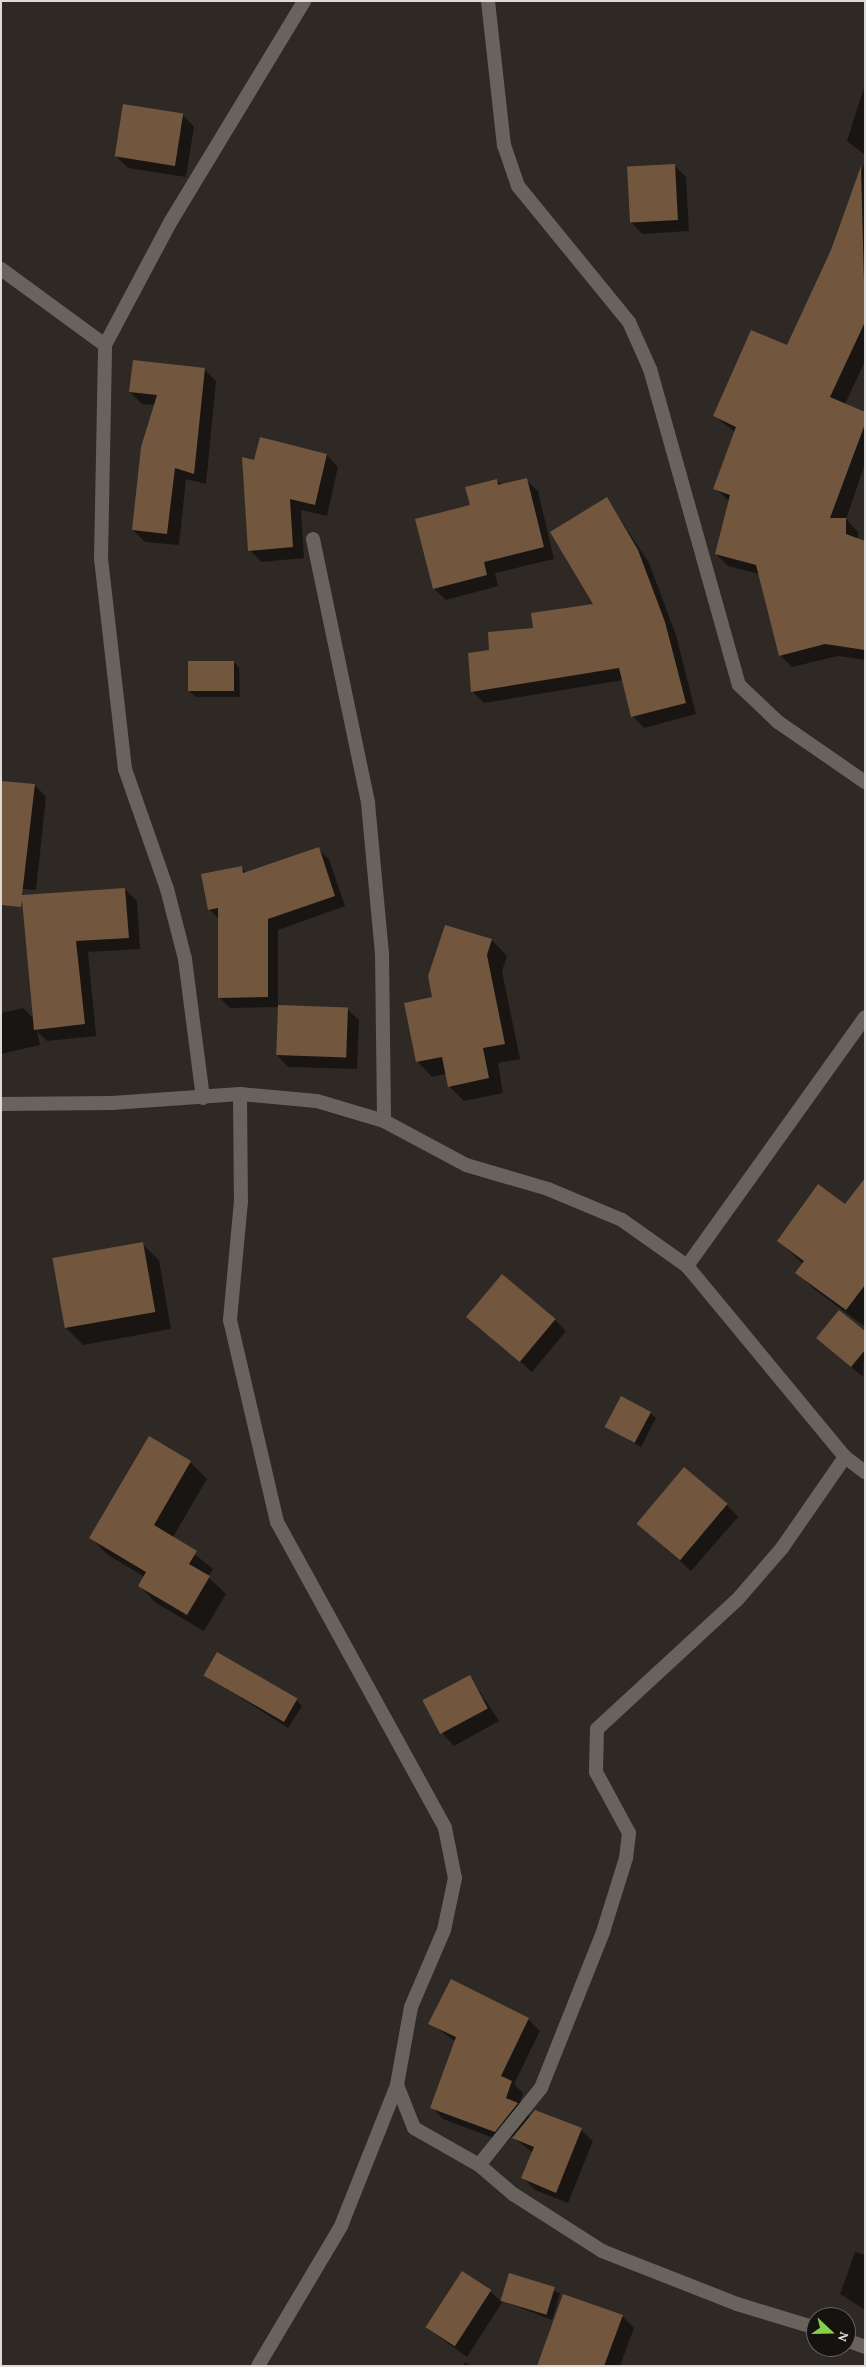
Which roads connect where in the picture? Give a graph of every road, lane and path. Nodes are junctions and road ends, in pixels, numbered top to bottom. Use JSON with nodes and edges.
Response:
{"nodes":[{"id":1,"x":304,"y":1,"type":"edge"},
{"id":2,"x":488,"y":1,"type":"edge"},
{"id":3,"x":1,"y":269,"type":"edge"},
{"id":4,"x":105,"y":345,"type":"junction"},
{"id":5,"x":313,"y":539,"type":"dead end"},
{"id":6,"x":865,"y":782,"type":"edge"},
{"id":7,"x":865,"y":1017,"type":"edge"},
{"id":8,"x":240,"y":1094,"type":"junction"},
{"id":9,"x":203,"y":1098,"type":"junction"},
{"id":10,"x":1,"y":1104,"type":"edge"},
{"id":11,"x":384,"y":1121,"type":"junction"},
{"id":12,"x":687,"y":1266,"type":"junction"},
{"id":13,"x":845,"y":1457,"type":"junction"},
{"id":14,"x":865,"y":1472,"type":"edge"},
{"id":15,"x":397,"y":2085,"type":"junction"},
{"id":16,"x":479,"y":2165,"type":"junction"},
{"id":17,"x":806,"y":2325,"type":"edge"},
{"id":18,"x":258,"y":2366,"type":"edge"}],
"edges":[{"from":1,"to":4,"type":"street"},
{"from":2,"to":6,"type":"street"},
{"from":3,"to":4,"type":"street"},
{"from":4,"to":9,"type":"street"},
{"from":5,"to":11,"type":"street"},
{"from":7,"to":12,"type":"street"},
{"from":8,"to":9,"type":"street"},
{"from":8,"to":11,"type":"street"},
{"from":8,"to":15,"type":"street"},
{"from":9,"to":10,"type":"street"},
{"from":11,"to":12,"type":"street"},
{"from":12,"to":13,"type":"street"},
{"from":13,"to":14,"type":"street"},
{"from":13,"to":16,"type":"street"},
{"from":15,"to":16,"type":"street"},
{"from":15,"to":18,"type":"street"},
{"from":16,"to":17,"type":"street"}]}
